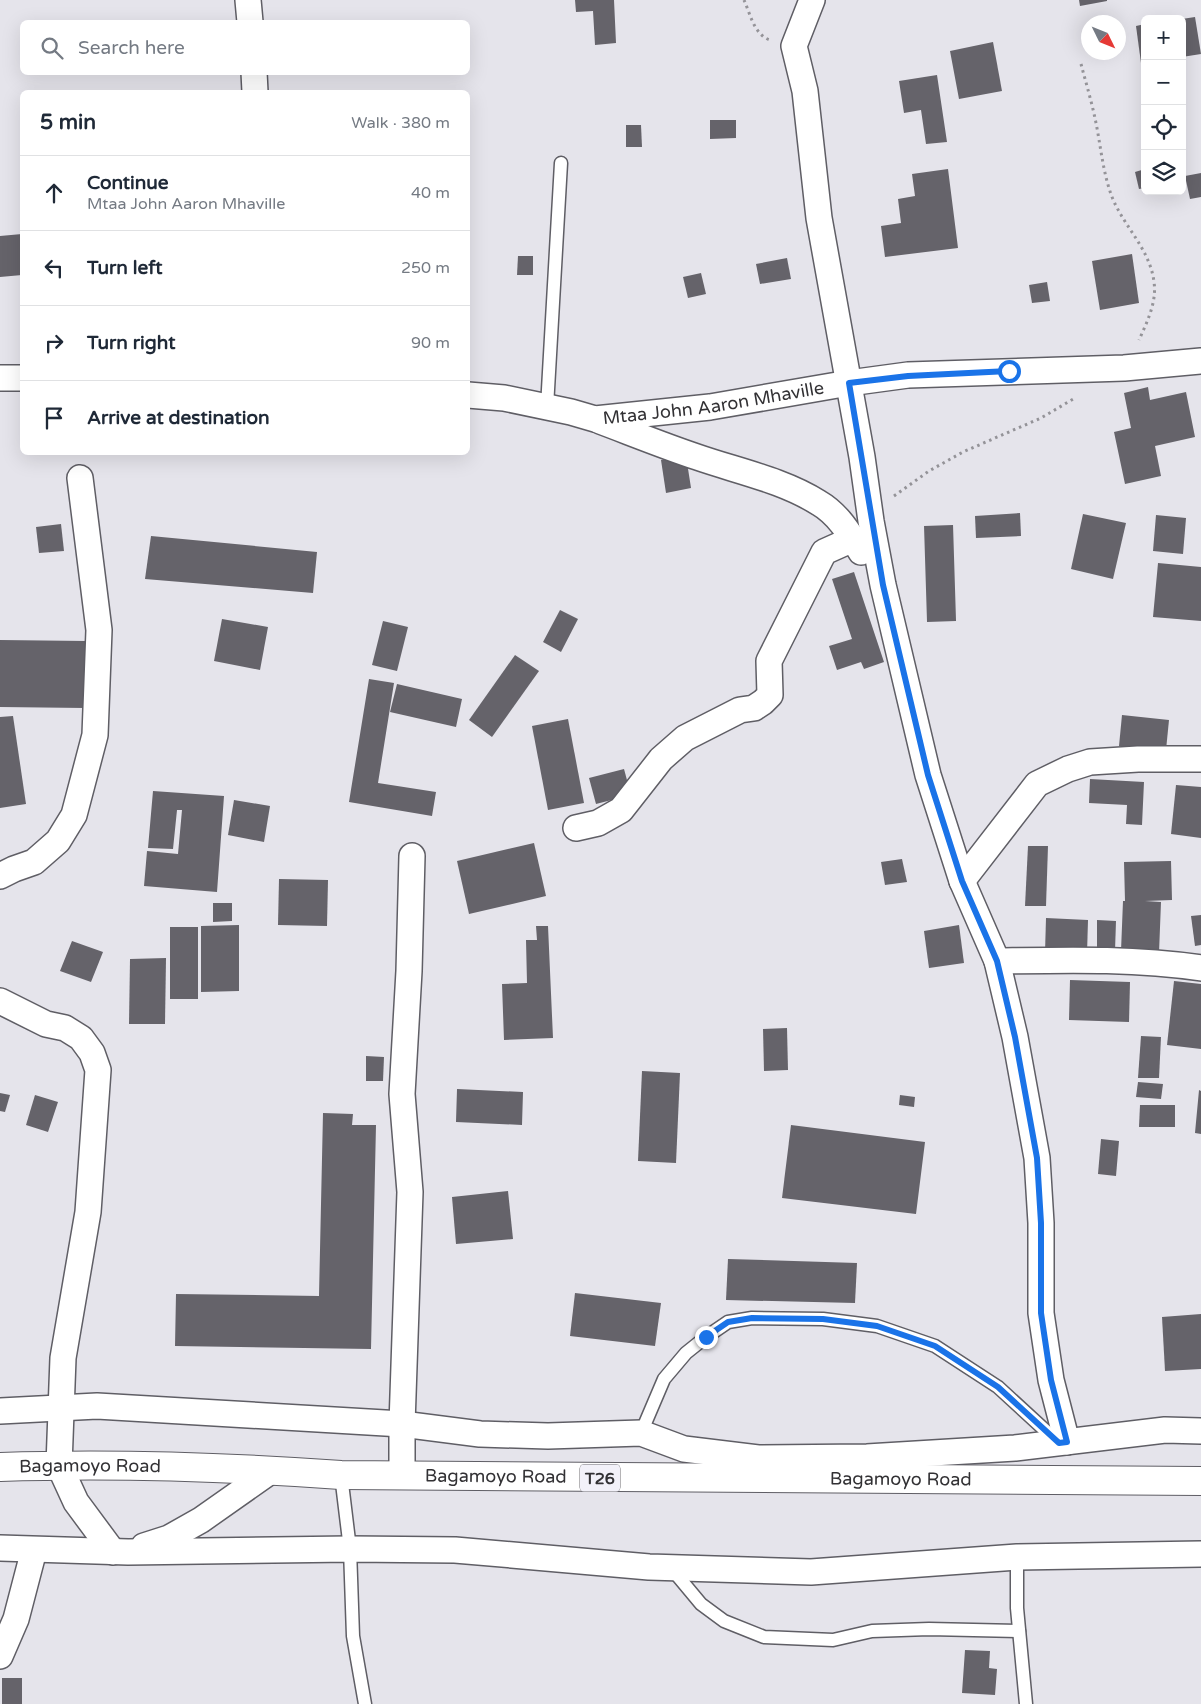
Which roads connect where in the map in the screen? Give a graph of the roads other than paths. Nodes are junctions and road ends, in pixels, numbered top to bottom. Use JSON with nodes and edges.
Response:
{"nodes":[{"id":1,"x":248,"y":0,"type":"edge"},
{"id":2,"x":812,"y":0,"type":"edge"},
{"id":3,"x":250,"y":20,"type":"edge"},
{"id":4,"x":254,"y":75,"type":"edge"},
{"id":5,"x":255,"y":90,"type":"edge"},
{"id":6,"x":561,"y":163,"type":"dead end"},
{"id":7,"x":1201,"y":361,"type":"edge"},
{"id":8,"x":0,"y":378,"type":"edge"},
{"id":9,"x":20,"y":378,"type":"edge"},
{"id":10,"x":849,"y":383,"type":"junction"},
{"id":11,"x":470,"y":395,"type":"edge"},
{"id":12,"x":547,"y":407,"type":"junction"},
{"id":13,"x":595,"y":419,"type":"junction"},
{"id":14,"x":80,"y":478,"type":"dead end"},
{"id":15,"x":853,"y":539,"type":"junction"},
{"id":16,"x":883,"y":585,"type":"junction"},
{"id":17,"x":1201,"y":759,"type":"edge"},
{"id":18,"x":576,"y":828,"type":"dead end"},
{"id":19,"x":412,"y":856,"type":"dead end"},
{"id":20,"x":0,"y":876,"type":"edge"},
{"id":21,"x":962,"y":881,"type":"junction"},
{"id":22,"x":997,"y":961,"type":"junction"},
{"id":23,"x":1201,"y":968,"type":"edge"},
{"id":24,"x":0,"y":1001,"type":"edge"},
{"id":25,"x":62,"y":1408,"type":"junction"},
{"id":26,"x":0,"y":1412,"type":"edge"},
{"id":27,"x":402,"y":1424,"type":"junction"},
{"id":28,"x":1201,"y":1432,"type":"edge"},
{"id":29,"x":641,"y":1433,"type":"junction"},
{"id":30,"x":1063,"y":1442,"type":"junction"},
{"id":31,"x":59,"y":1465,"type":"junction"},
{"id":32,"x":0,"y":1467,"type":"edge"},
{"id":33,"x":272,"y":1470,"type":"junction"},
{"id":34,"x":341,"y":1475,"type":"junction"},
{"id":35,"x":402,"y":1475,"type":"junction"},
{"id":36,"x":1201,"y":1481,"type":"edge"},
{"id":37,"x":0,"y":1548,"type":"edge"},
{"id":38,"x":350,"y":1549,"type":"junction"},
{"id":39,"x":34,"y":1550,"type":"junction"},
{"id":40,"x":120,"y":1552,"type":"junction"},
{"id":41,"x":1201,"y":1554,"type":"edge"},
{"id":42,"x":1017,"y":1557,"type":"junction"},
{"id":43,"x":672,"y":1568,"type":"junction"},
{"id":44,"x":1019,"y":1631,"type":"junction"},
{"id":45,"x":0,"y":1656,"type":"edge"},
{"id":46,"x":365,"y":1704,"type":"edge"},
{"id":47,"x":1026,"y":1704,"type":"edge"}],
"edges":[{"from":1,"to":3,"type":"street"},
{"from":2,"to":10,"type":"street"},
{"from":4,"to":5,"type":"street"},
{"from":6,"to":12,"type":"lane"},
{"from":7,"to":10,"type":"street","name":"Mtaa John Aaron Mhaville"},
{"from":8,"to":9,"type":"street"},
{"from":10,"to":13,"type":"street","name":"Mtaa John Aaron Mhaville"},
{"from":10,"to":16,"type":"street"},
{"from":11,"to":12,"type":"street","name":"Mtaa John Aaron Mhaville"},
{"from":12,"to":13,"type":"street","name":"Mtaa John Aaron Mhaville"},
{"from":13,"to":15,"type":"street"},
{"from":14,"to":20,"type":"street"},
{"from":15,"to":16,"type":"street"},
{"from":15,"to":18,"type":"street"},
{"from":16,"to":21,"type":"street"},
{"from":17,"to":21,"type":"street"},
{"from":19,"to":27,"type":"street"},
{"from":21,"to":22,"type":"street"},
{"from":22,"to":23,"type":"street"},
{"from":22,"to":30,"type":"street"},
{"from":24,"to":25,"type":"street"},
{"from":25,"to":26,"type":"street"},
{"from":25,"to":27,"type":"street"},
{"from":25,"to":31,"type":"street"},
{"from":27,"to":29,"type":"street"},
{"from":27,"to":35,"type":"street"},
{"from":28,"to":30,"type":"street"},
{"from":29,"to":30,"type":"street"},
{"from":29,"to":30,"type":"lane"},
{"from":31,"to":32,"type":"highway","name":"Bagamoyo Road","number":"T26"},
{"from":31,"to":33,"type":"highway","name":"Bagamoyo Road","number":"T26"},
{"from":31,"to":40,"type":"street"},
{"from":33,"to":34,"type":"highway","name":"Bagamoyo Road","number":"T26"},
{"from":33,"to":40,"type":"street"},
{"from":34,"to":35,"type":"highway","name":"Bagamoyo Road","number":"T26"},
{"from":34,"to":38,"type":"lane"},
{"from":35,"to":36,"type":"highway","name":"Bagamoyo Road","number":"T26"},
{"from":37,"to":39,"type":"street"},
{"from":38,"to":40,"type":"street"},
{"from":38,"to":43,"type":"street"},
{"from":38,"to":46,"type":"lane"},
{"from":39,"to":40,"type":"street"},
{"from":39,"to":45,"type":"street"},
{"from":41,"to":42,"type":"street"},
{"from":42,"to":43,"type":"street"},
{"from":42,"to":44,"type":"lane"},
{"from":43,"to":44,"type":"lane"},
{"from":44,"to":47,"type":"lane"}]}
